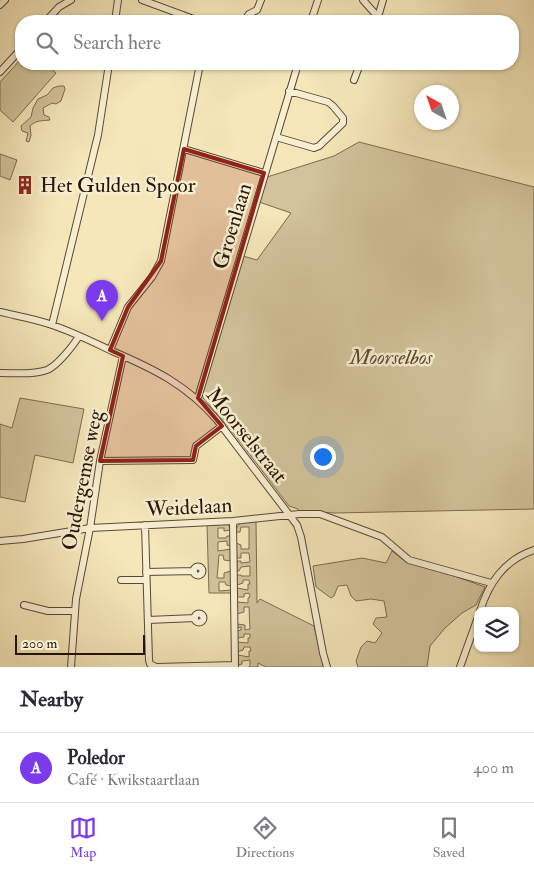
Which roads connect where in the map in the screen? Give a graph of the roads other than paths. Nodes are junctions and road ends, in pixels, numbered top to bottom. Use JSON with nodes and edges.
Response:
{"nodes":[{"id":1,"x":5,"y":0,"type":"edge"},
{"id":2,"x":71,"y":0,"type":"edge"},
{"id":3,"x":118,"y":0,"type":"edge"},
{"id":4,"x":142,"y":0,"type":"edge"},
{"id":5,"x":261,"y":0,"type":"edge"},
{"id":6,"x":318,"y":0,"type":"edge"},
{"id":7,"x":362,"y":0,"type":"edge"},
{"id":8,"x":383,"y":0,"type":"edge"},
{"id":9,"x":0,"y":5,"type":"edge"},
{"id":10,"x":52,"y":15,"type":"edge"},
{"id":11,"x":116,"y":15,"type":"edge"},
{"id":12,"x":183,"y":15,"type":"edge"},
{"id":13,"x":247,"y":15,"type":"edge"},
{"id":14,"x":313,"y":15,"type":"edge"},
{"id":15,"x":374,"y":15,"type":"edge"},
{"id":16,"x":378,"y":15,"type":"edge"},
{"id":17,"x":15,"y":56,"type":"edge"},
{"id":18,"x":108,"y":70,"type":"edge"},
{"id":19,"x":199,"y":70,"type":"edge"},
{"id":20,"x":296,"y":70,"type":"edge"},
{"id":21,"x":356,"y":70,"type":"edge"},
{"id":22,"x":0,"y":72,"type":"edge"},
{"id":23,"x":354,"y":80,"type":"dead end"},
{"id":24,"x":290,"y":91,"type":"junction"},
{"id":25,"x":276,"y":137,"type":"junction"},
{"id":26,"x":184,"y":149,"type":"junction"},
{"id":27,"x":264,"y":173,"type":"junction"},
{"id":28,"x":0,"y":312,"type":"edge"},
{"id":29,"x":52,"y":325,"type":"junction"},
{"id":30,"x":79,"y":336,"type":"junction"},
{"id":31,"x":110,"y":350,"type":"junction"},
{"id":32,"x":123,"y":356,"type":"junction"},
{"id":33,"x":0,"y":373,"type":"edge"},
{"id":34,"x":198,"y":398,"type":"junction"},
{"id":35,"x":222,"y":426,"type":"junction"},
{"id":36,"x":100,"y":461,"type":"junction"},
{"id":37,"x":290,"y":515,"type":"junction"},
{"id":38,"x":233,"y":521,"type":"junction"},
{"id":39,"x":145,"y":525,"type":"junction"},
{"id":40,"x":90,"y":528,"type":"junction"},
{"id":41,"x":0,"y":541,"type":"edge"},
{"id":42,"x":534,"y":550,"type":"edge"},
{"id":43,"x":194,"y":571,"type":"dead end"},
{"id":44,"x":146,"y":576,"type":"junction"},
{"id":45,"x":121,"y":580,"type":"dead end"},
{"id":46,"x":491,"y":584,"type":"junction"},
{"id":47,"x":24,"y":605,"type":"dead end"},
{"id":48,"x":481,"y":607,"type":"edge"},
{"id":49,"x":75,"y":611,"type":"junction"},
{"id":50,"x":195,"y":618,"type":"dead end"},
{"id":51,"x":148,"y":620,"type":"junction"},
{"id":52,"x":474,"y":628,"type":"edge"},
{"id":53,"x":235,"y":666,"type":"edge"},
{"id":54,"x":71,"y":667,"type":"edge"},
{"id":55,"x":327,"y":667,"type":"edge"},
{"id":56,"x":460,"y":667,"type":"edge"}],
"edges":[{"from":1,"to":9,"type":"street"},
{"from":2,"to":10,"type":"street"},
{"from":3,"to":11,"type":"street"},
{"from":4,"to":12,"type":"street"},
{"from":5,"to":13,"type":"street"},
{"from":6,"to":14,"type":"street"},
{"from":7,"to":15,"type":"street"},
{"from":8,"to":16,"type":"street"},
{"from":17,"to":22,"type":"street"},
{"from":18,"to":29,"type":"street"},
{"from":19,"to":26,"type":"street"},
{"from":20,"to":24,"type":"street","name":"Groenlaan"},
{"from":21,"to":23,"type":"street"},
{"from":24,"to":25,"type":"street","name":"Groenlaan"},
{"from":24,"to":25,"type":"street"},
{"from":25,"to":27,"type":"street","name":"Groenlaan"},
{"from":26,"to":27,"type":"street"},
{"from":26,"to":31,"type":"street"},
{"from":27,"to":34,"type":"street","name":"Groenlaan"},
{"from":28,"to":29,"type":"street","name":"Moorselstraat"},
{"from":29,"to":30,"type":"street","name":"Moorselstraat"},
{"from":30,"to":31,"type":"street","name":"Moorselstraat"},
{"from":30,"to":33,"type":"street"},
{"from":31,"to":32,"type":"street","name":"Moorselstraat"},
{"from":32,"to":34,"type":"street","name":"Moorselstraat"},
{"from":32,"to":36,"type":"street","name":"Oudergemse weg"},
{"from":34,"to":35,"type":"street","name":"Moorselstraat"},
{"from":35,"to":36,"type":"street"},
{"from":35,"to":37,"type":"street","name":"Moorselstraat"},
{"from":36,"to":40,"type":"street","name":"Oudergemse weg"},
{"from":37,"to":38,"type":"street","name":"Weidelaan"},
{"from":37,"to":46,"type":"street","name":"Weidelaan"},
{"from":37,"to":55,"type":"street","name":"Moorselstraat"},
{"from":38,"to":39,"type":"street","name":"Weidelaan"},
{"from":38,"to":53,"type":"street"},
{"from":39,"to":40,"type":"street","name":"Weidelaan"},
{"from":39,"to":44,"type":"street"},
{"from":40,"to":41,"type":"street","name":"Weidelaan"},
{"from":40,"to":49,"type":"street","name":"Oudergemse weg"},
{"from":42,"to":46,"type":"street"},
{"from":43,"to":44,"type":"street"},
{"from":44,"to":45,"type":"street"},
{"from":44,"to":51,"type":"street"},
{"from":46,"to":48,"type":"street"},
{"from":47,"to":49,"type":"street"},
{"from":49,"to":54,"type":"street","name":"Oudergemse weg"},
{"from":50,"to":51,"type":"street"},
{"from":51,"to":53,"type":"street"},
{"from":52,"to":56,"type":"street"}]}
